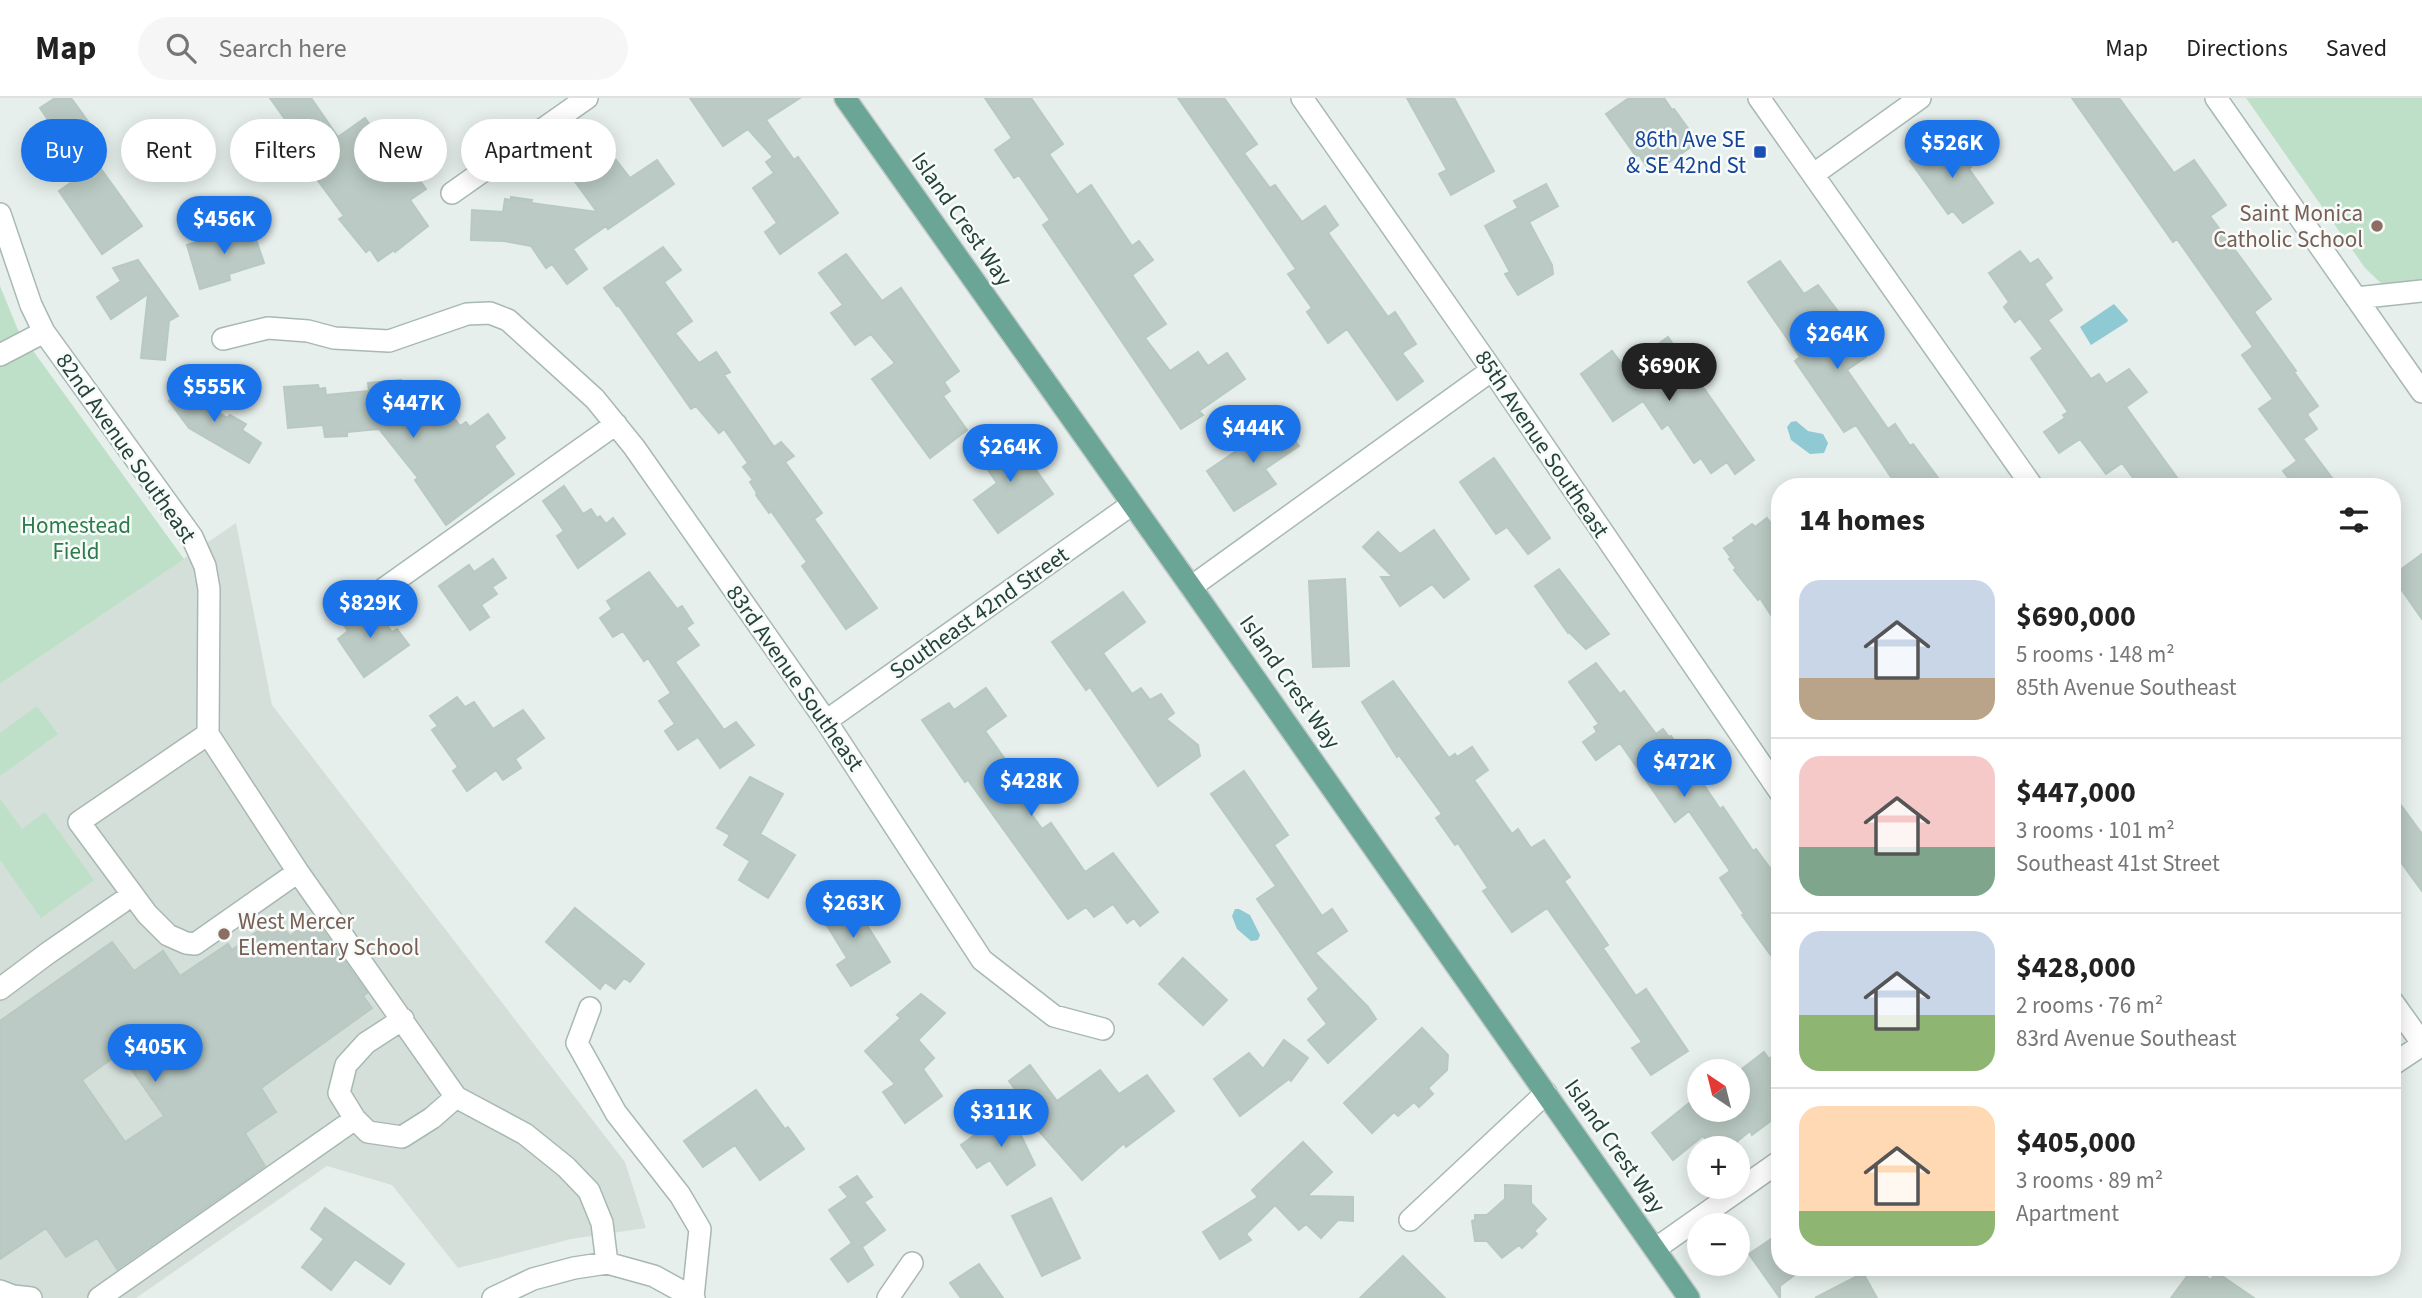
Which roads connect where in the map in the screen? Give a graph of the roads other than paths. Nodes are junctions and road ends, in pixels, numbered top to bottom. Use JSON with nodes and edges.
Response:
{"nodes":[{"id":1,"x":587,"y":98,"type":"edge"},
{"id":2,"x":845,"y":98,"type":"edge"},
{"id":3,"x":1303,"y":98,"type":"edge"},
{"id":4,"x":1759,"y":98,"type":"edge"},
{"id":5,"x":1920,"y":98,"type":"edge"},
{"id":6,"x":2216,"y":98,"type":"edge"},
{"id":7,"x":1814,"y":174,"type":"junction"},
{"id":8,"x":452,"y":192,"type":"dead end"},
{"id":9,"x":0,"y":214,"type":"edge"},
{"id":10,"x":2422,"y":291,"type":"edge"},
{"id":11,"x":2356,"y":298,"type":"junction"},
{"id":12,"x":44,"y":332,"type":"junction"},
{"id":13,"x":222,"y":339,"type":"dead end"},
{"id":14,"x":0,"y":355,"type":"edge"},
{"id":15,"x":1492,"y":370,"type":"junction"},
{"id":16,"x":2422,"y":391,"type":"edge"},
{"id":17,"x":616,"y":424,"type":"junction"},
{"id":18,"x":2026,"y":478,"type":"edge"},
{"id":19,"x":1131,"y":505,"type":"junction"},
{"id":20,"x":1191,"y":587,"type":"junction"},
{"id":21,"x":382,"y":590,"type":"dead end"},
{"id":22,"x":826,"y":721,"type":"junction"},
{"id":23,"x":208,"y":734,"type":"junction"},
{"id":24,"x":1771,"y":779,"type":"edge"},
{"id":25,"x":298,"y":872,"type":"junction"},
{"id":26,"x":122,"y":902,"type":"dead end"},
{"id":27,"x":0,"y":989,"type":"edge"},
{"id":28,"x":590,"y":1008,"type":"dead end"},
{"id":29,"x":2401,"y":1014,"type":"edge"},
{"id":30,"x":402,"y":1019,"type":"junction"},
{"id":31,"x":1103,"y":1028,"type":"dead end"},
{"id":32,"x":2422,"y":1044,"type":"edge"},
{"id":33,"x":2401,"y":1059,"type":"edge"},
{"id":34,"x":1546,"y":1093,"type":"junction"},
{"id":35,"x":456,"y":1097,"type":"junction"},
{"id":36,"x":355,"y":1119,"type":"junction"},
{"id":37,"x":1771,"y":1167,"type":"edge"},
{"id":38,"x":1410,"y":1220,"type":"dead end"},
{"id":39,"x":1655,"y":1249,"type":"junction"},
{"id":40,"x":607,"y":1263,"type":"junction"},
{"id":41,"x":912,"y":1264,"type":"dead end"},
{"id":42,"x":0,"y":1291,"type":"edge"},
{"id":43,"x":31,"y":1298,"type":"edge"},
{"id":44,"x":99,"y":1298,"type":"edge"},
{"id":45,"x":493,"y":1298,"type":"edge"},
{"id":46,"x":693,"y":1298,"type":"edge"},
{"id":47,"x":888,"y":1298,"type":"edge"},
{"id":48,"x":1689,"y":1298,"type":"edge"}],
"edges":[{"from":1,"to":8,"type":"street"},
{"from":2,"to":19,"type":"main road","name":"Island Crest Way"},
{"from":3,"to":15,"type":"street","name":"85th Avenue Southeast"},
{"from":4,"to":7,"type":"street"},
{"from":5,"to":7,"type":"street"},
{"from":6,"to":11,"type":"street"},
{"from":7,"to":18,"type":"street"},
{"from":9,"to":12,"type":"street","name":"82nd Avenue Southeast"},
{"from":10,"to":11,"type":"street"},
{"from":11,"to":16,"type":"street"},
{"from":12,"to":14,"type":"street"},
{"from":12,"to":23,"type":"street","name":"82nd Avenue Southeast"},
{"from":13,"to":17,"type":"street","name":"83rd Avenue Southeast"},
{"from":15,"to":20,"type":"street"},
{"from":15,"to":24,"type":"street","name":"85th Avenue Southeast"},
{"from":17,"to":21,"type":"street"},
{"from":17,"to":22,"type":"street","name":"83rd Avenue Southeast"},
{"from":19,"to":20,"type":"main road","name":"Island Crest Way"},
{"from":19,"to":22,"type":"street","name":"Southeast 42nd Street"},
{"from":20,"to":34,"type":"main road","name":"Island Crest Way"},
{"from":22,"to":31,"type":"street","name":"83rd Avenue Southeast"},
{"from":23,"to":25,"type":"street"},
{"from":23,"to":25,"type":"street"},
{"from":25,"to":30,"type":"street"},
{"from":26,"to":27,"type":"street"},
{"from":28,"to":46,"type":"street"},
{"from":29,"to":32,"type":"street"},
{"from":30,"to":35,"type":"street"},
{"from":30,"to":36,"type":"street"},
{"from":32,"to":33,"type":"street"},
{"from":34,"to":38,"type":"street"},
{"from":34,"to":39,"type":"main road","name":"Island Crest Way"},
{"from":35,"to":36,"type":"street"},
{"from":35,"to":40,"type":"street"},
{"from":36,"to":44,"type":"street"},
{"from":37,"to":39,"type":"street"},
{"from":39,"to":48,"type":"main road","name":"Island Crest Way"},
{"from":40,"to":45,"type":"street"},
{"from":40,"to":46,"type":"street"},
{"from":41,"to":47,"type":"street"},
{"from":42,"to":43,"type":"street"}]}
